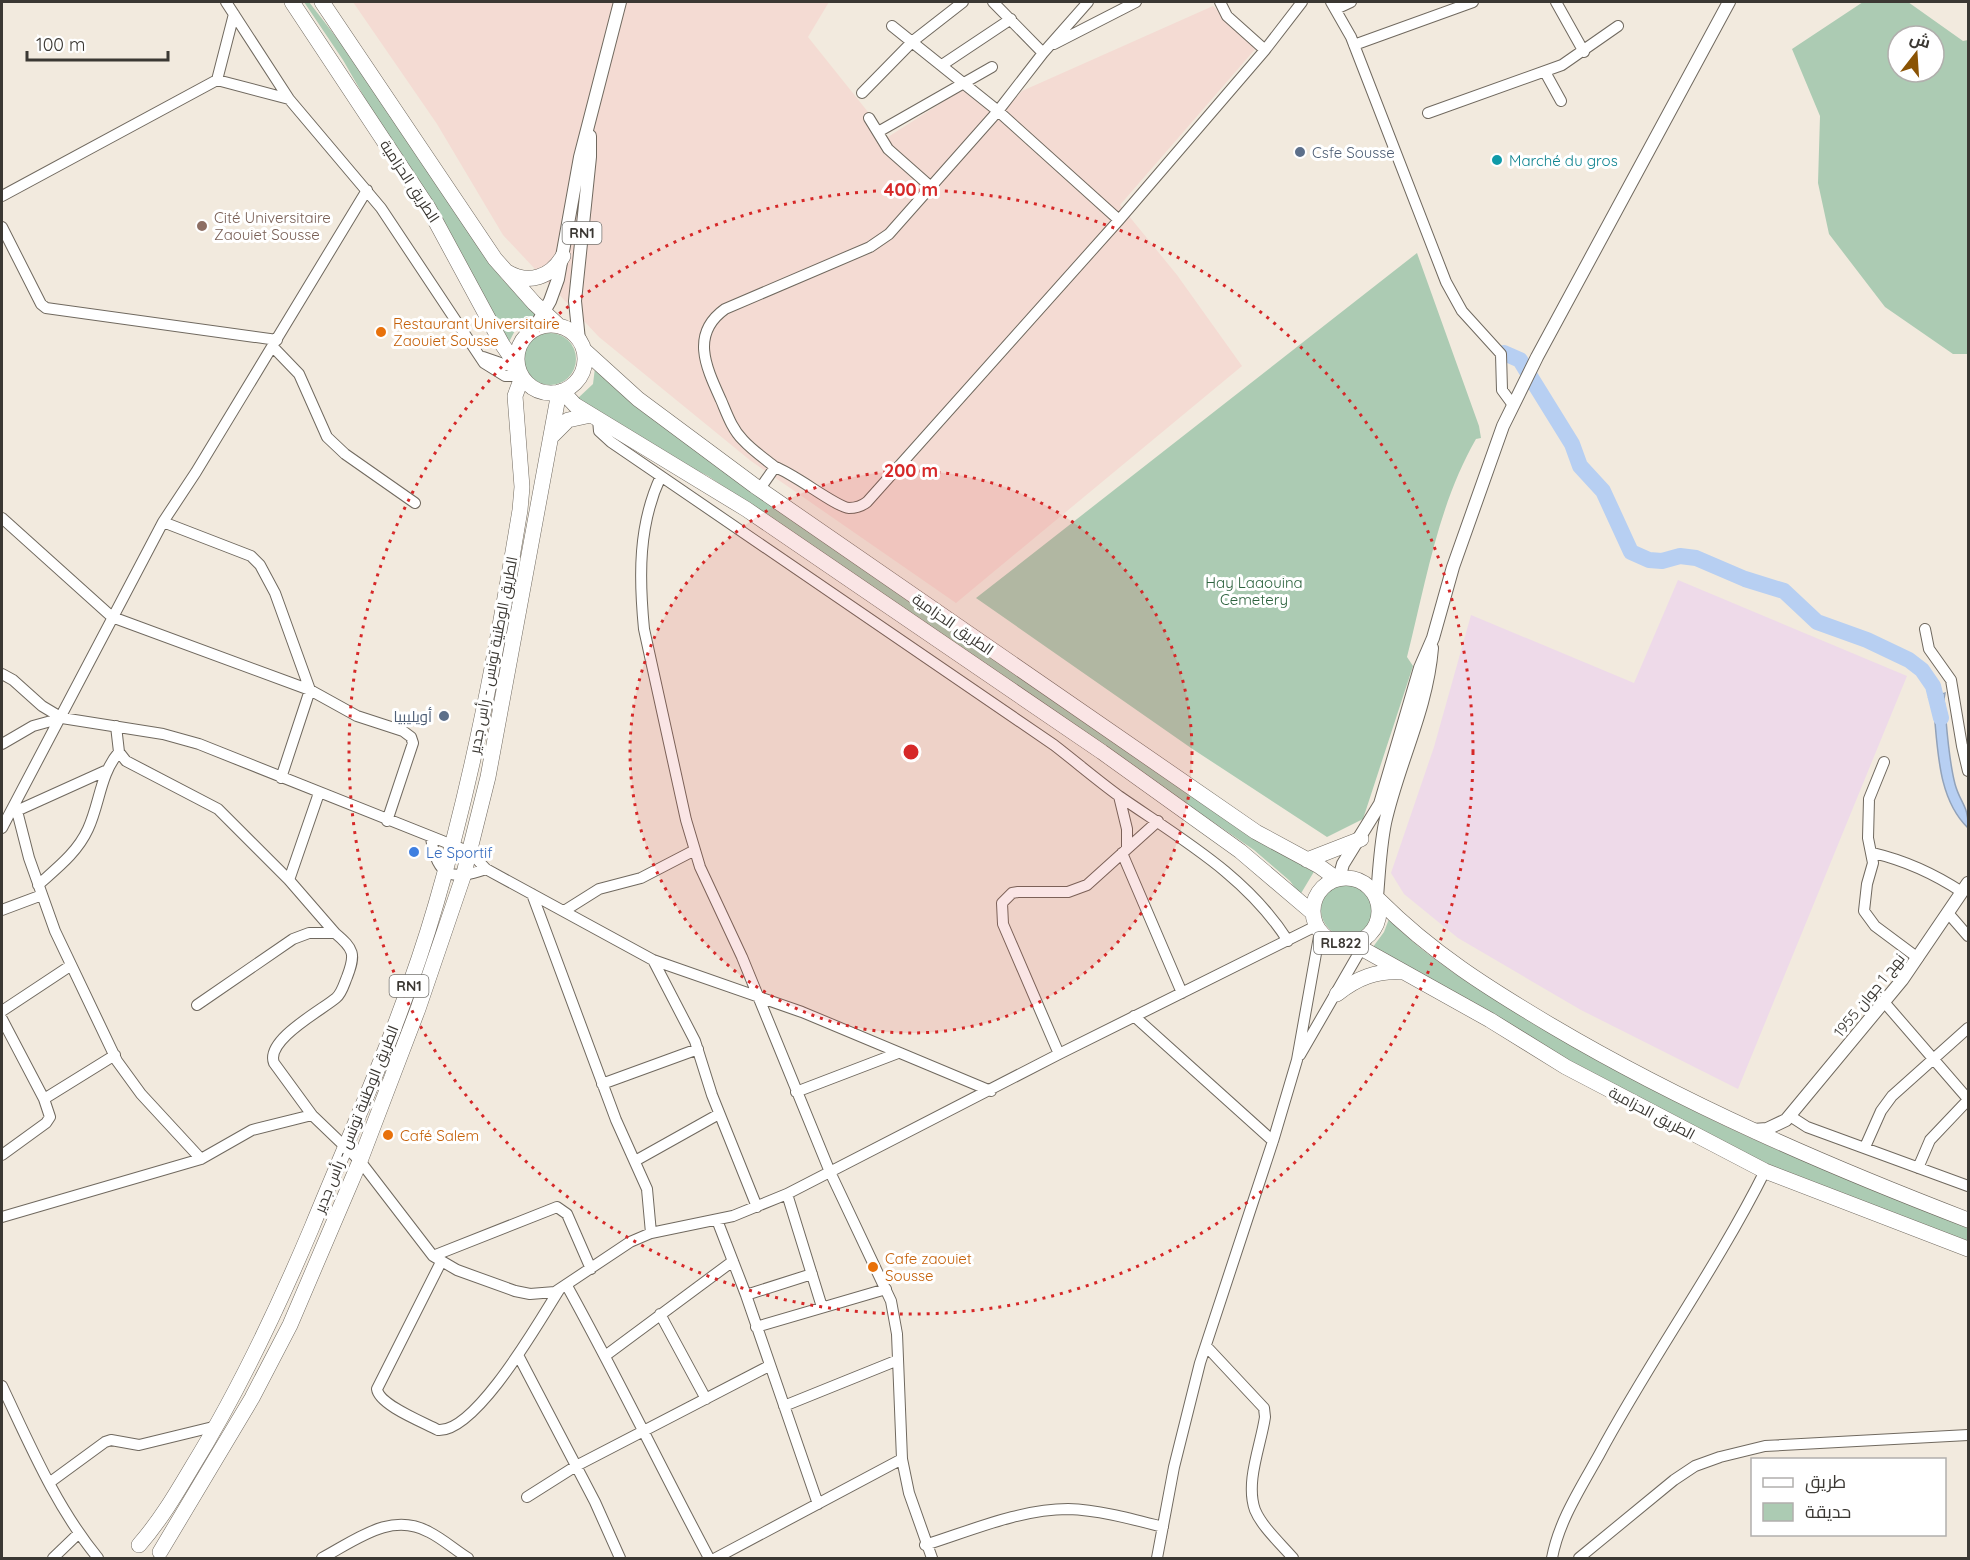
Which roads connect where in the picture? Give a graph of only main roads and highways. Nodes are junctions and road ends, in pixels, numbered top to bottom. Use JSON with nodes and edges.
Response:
{"nodes":[{"id":1,"x":292,"y":2,"type":"edge"},
{"id":2,"x":322,"y":2,"type":"edge"},
{"id":3,"x":620,"y":2,"type":"edge"},
{"id":4,"x":1729,"y":2,"type":"edge"},
{"id":5,"x":590,"y":126,"type":"junction"},
{"id":6,"x":563,"y":256,"type":"junction"},
{"id":7,"x":506,"y":271,"type":"junction"},
{"id":8,"x":545,"y":312,"type":"junction"},
{"id":9,"x":559,"y":326,"type":"junction"},
{"id":10,"x":534,"y":329,"type":"junction"},
{"id":11,"x":581,"y":345,"type":"junction"},
{"id":12,"x":520,"y":372,"type":"junction"},
{"id":13,"x":560,"y":391,"type":"junction"},
{"id":14,"x":594,"y":417,"type":"junction"},
{"id":15,"x":552,"y":436,"type":"junction"},
{"id":16,"x":1433,"y":638,"type":"junction"},
{"id":17,"x":1361,"y":839,"type":"junction"},
{"id":18,"x":1307,"y":860,"type":"junction"},
{"id":19,"x":1337,"y":879,"type":"junction"},
{"id":20,"x":1965,"y":887,"type":"edge"},
{"id":21,"x":1378,"y":899,"type":"junction"},
{"id":22,"x":1316,"y":923,"type":"junction"},
{"id":23,"x":1357,"y":946,"type":"junction"},
{"id":24,"x":1406,"y":972,"type":"junction"},
{"id":25,"x":1337,"y":994,"type":"road end"},
{"id":26,"x":1788,"y":1118,"type":"junction"},
{"id":27,"x":1752,"y":1130,"type":"junction"},
{"id":28,"x":1792,"y":1148,"type":"junction"},
{"id":29,"x":1968,"y":1220,"type":"edge"},
{"id":30,"x":1968,"y":1249,"type":"edge"},
{"id":31,"x":136,"y":1552,"type":"edge"},
{"id":32,"x":161,"y":1556,"type":"edge"}],
"edges":[{"from":1,"to":12,"type":"highway","name":"الطريق الحزامية"},
{"from":2,"to":7,"type":"highway","name":"الطريق الحزامية"},
{"from":3,"to":5,"type":"main road","number":"RN1"},
{"from":4,"to":16,"type":"main road"},
{"from":5,"to":6,"type":"main road","number":"RN1"},
{"from":5,"to":11,"type":"main road","number":"RN1"},
{"from":6,"to":7,"type":"highway"},
{"from":6,"to":8,"type":"main road","number":"RN1"},
{"from":7,"to":8,"type":"highway","name":"الطريق الحزامية"},
{"from":8,"to":9,"type":"highway","name":"الطريق الحزامية"},
{"from":8,"to":10,"type":"main road","number":"RN1"},
{"from":9,"to":10,"type":"highway"},
{"from":9,"to":11,"type":"highway"},
{"from":10,"to":12,"type":"highway","number":"RN1"},
{"from":11,"to":13,"type":"highway","number":"RN1"},
{"from":11,"to":18,"type":"highway","name":"الطريق الحزامية"},
{"from":12,"to":13,"type":"highway"},
{"from":12,"to":31,"type":"highway","name":"الطريق الوطنية تونس - رأس جدير","number":"RN1"},
{"from":13,"to":14,"type":"highway","name":"الطريق الحزامية"},
{"from":13,"to":15,"type":"highway","name":"الطريق الوطنية تونس - رأس جدير","number":"RN1"},
{"from":14,"to":15,"type":"highway"},
{"from":14,"to":22,"type":"highway","name":"الطريق الحزامية"},
{"from":15,"to":32,"type":"highway","name":"الطريق الوطنية تونس - رأس جدير","number":"RN1"},
{"from":16,"to":17,"type":"main road"},
{"from":16,"to":21,"type":"main road"},
{"from":17,"to":18,"type":"highway"},
{"from":17,"to":19,"type":"main road"},
{"from":18,"to":19,"type":"highway","name":"الطريق الحزامية"},
{"from":19,"to":21,"type":"highway","name":"الطريق الحزامية"},
{"from":19,"to":22,"type":"highway","number":"RL822"},
{"from":20,"to":26,"type":"main road","name":"نهج 1 جوان 1955"},
{"from":21,"to":23,"type":"highway","number":"RL822"},
{"from":21,"to":27,"type":"highway","name":"الطريق الحزامية"},
{"from":22,"to":23,"type":"highway","name":"الطريق الحزامية","number":"RL822"},
{"from":23,"to":24,"type":"highway","name":"الطريق الحزامية"},
{"from":24,"to":25,"type":"highway"},
{"from":24,"to":30,"type":"highway","name":"الطريق الحزامية"},
{"from":26,"to":27,"type":"main road"},
{"from":26,"to":28,"type":"main road"},
{"from":27,"to":28,"type":"highway","name":"الطريق الحزامية"},
{"from":28,"to":29,"type":"highway","name":"الطريق الحزامية"},
{"from":31,"to":32,"type":"highway","number":"RN1"}]}
